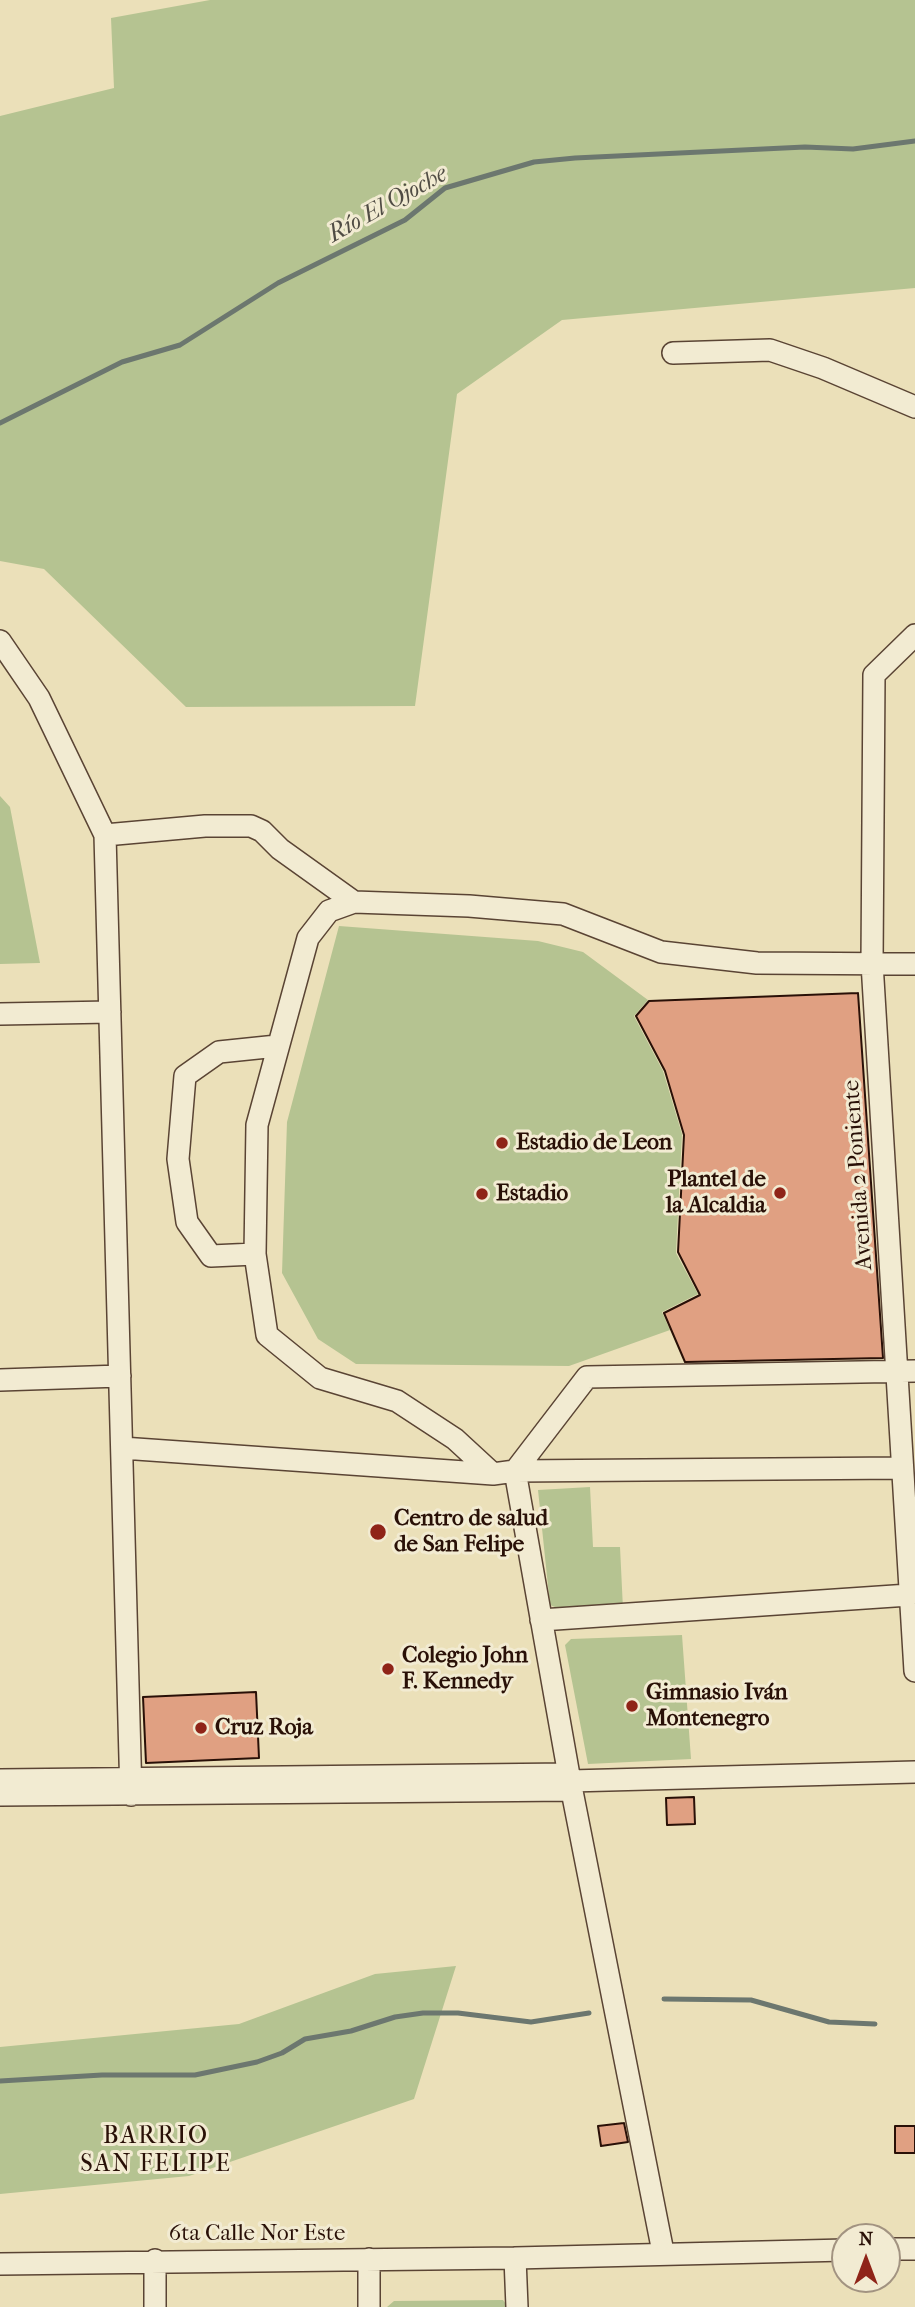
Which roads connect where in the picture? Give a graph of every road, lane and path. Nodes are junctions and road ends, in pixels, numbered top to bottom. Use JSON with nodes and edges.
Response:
{"nodes":[{"id":1,"x":673,"y":353,"type":"dead end"},
{"id":2,"x":915,"y":407,"type":"edge"},
{"id":3,"x":915,"y":635,"type":"edge"},
{"id":4,"x":0,"y":641,"type":"edge"},
{"id":5,"x":106,"y":835,"type":"junction"},
{"id":6,"x":354,"y":902,"type":"junction"},
{"id":7,"x":872,"y":963,"type":"junction"},
{"id":8,"x":915,"y":964,"type":"edge"},
{"id":9,"x":110,"y":1012,"type":"junction"},
{"id":10,"x":0,"y":1014,"type":"edge"},
{"id":11,"x":277,"y":1046,"type":"junction"},
{"id":12,"x":255,"y":1254,"type":"junction"},
{"id":13,"x":906,"y":1371,"type":"edge"},
{"id":14,"x":120,"y":1376,"type":"junction"},
{"id":15,"x":0,"y":1380,"type":"edge"},
{"id":16,"x":122,"y":1448,"type":"junction"},
{"id":17,"x":902,"y":1468,"type":"junction"},
{"id":18,"x":515,"y":1471,"type":"junction"},
{"id":19,"x":493,"y":1474,"type":"junction"},
{"id":20,"x":909,"y":1595,"type":"junction"},
{"id":21,"x":541,"y":1620,"type":"junction"},
{"id":22,"x":915,"y":1671,"type":"edge"},
{"id":23,"x":915,"y":1772,"type":"edge"},
{"id":24,"x":0,"y":1780,"type":"edge"},
{"id":25,"x":570,"y":1782,"type":"junction"},
{"id":26,"x":131,"y":1787,"type":"junction"},
{"id":27,"x":0,"y":1795,"type":"edge"},
{"id":28,"x":831,"y":2250,"type":"edge"},
{"id":29,"x":663,"y":2252,"type":"junction"},
{"id":30,"x":515,"y":2258,"type":"junction"},
{"id":31,"x":369,"y":2259,"type":"junction"},
{"id":32,"x":155,"y":2260,"type":"junction"},
{"id":33,"x":0,"y":2264,"type":"edge"},
{"id":34,"x":155,"y":2307,"type":"edge"},
{"id":35,"x":369,"y":2307,"type":"edge"},
{"id":36,"x":517,"y":2307,"type":"edge"}],
"edges":[{"from":1,"to":2,"type":"street"},
{"from":3,"to":7,"type":"street","name":"Avenida 2 Poniente"},
{"from":4,"to":5,"type":"street"},
{"from":5,"to":6,"type":"street"},
{"from":5,"to":9,"type":"street"},
{"from":6,"to":7,"type":"street"},
{"from":6,"to":11,"type":"street"},
{"from":7,"to":8,"type":"street"},
{"from":7,"to":13,"type":"street","name":"Avenida 2 Poniente"},
{"from":9,"to":10,"type":"street"},
{"from":9,"to":14,"type":"street"},
{"from":11,"to":12,"type":"street"},
{"from":11,"to":12,"type":"street"},
{"from":12,"to":19,"type":"street"},
{"from":13,"to":17,"type":"street","name":"Avenida 2 Poniente"},
{"from":13,"to":18,"type":"street"},
{"from":14,"to":15,"type":"street"},
{"from":14,"to":16,"type":"street"},
{"from":16,"to":19,"type":"street"},
{"from":16,"to":26,"type":"street"},
{"from":17,"to":18,"type":"street"},
{"from":17,"to":20,"type":"street","name":"Avenida 2 Poniente"},
{"from":18,"to":19,"type":"street"},
{"from":18,"to":21,"type":"street"},
{"from":20,"to":21,"type":"street"},
{"from":20,"to":22,"type":"street","name":"Avenida 2 Poniente"},
{"from":21,"to":25,"type":"street"},
{"from":23,"to":25,"type":"street"},
{"from":24,"to":26,"type":"street"},
{"from":25,"to":26,"type":"street"},
{"from":25,"to":29,"type":"street"},
{"from":26,"to":27,"type":"street"},
{"from":28,"to":29,"type":"street"},
{"from":29,"to":30,"type":"street","name":"6ta Calle Nor Este"},
{"from":30,"to":31,"type":"street","name":"6ta Calle Nor Este"},
{"from":30,"to":36,"type":"street"},
{"from":31,"to":32,"type":"street","name":"6ta Calle Nor Este"},
{"from":31,"to":35,"type":"street"},
{"from":32,"to":33,"type":"street","name":"6ta Calle Nor Este"},
{"from":32,"to":34,"type":"street"}]}
